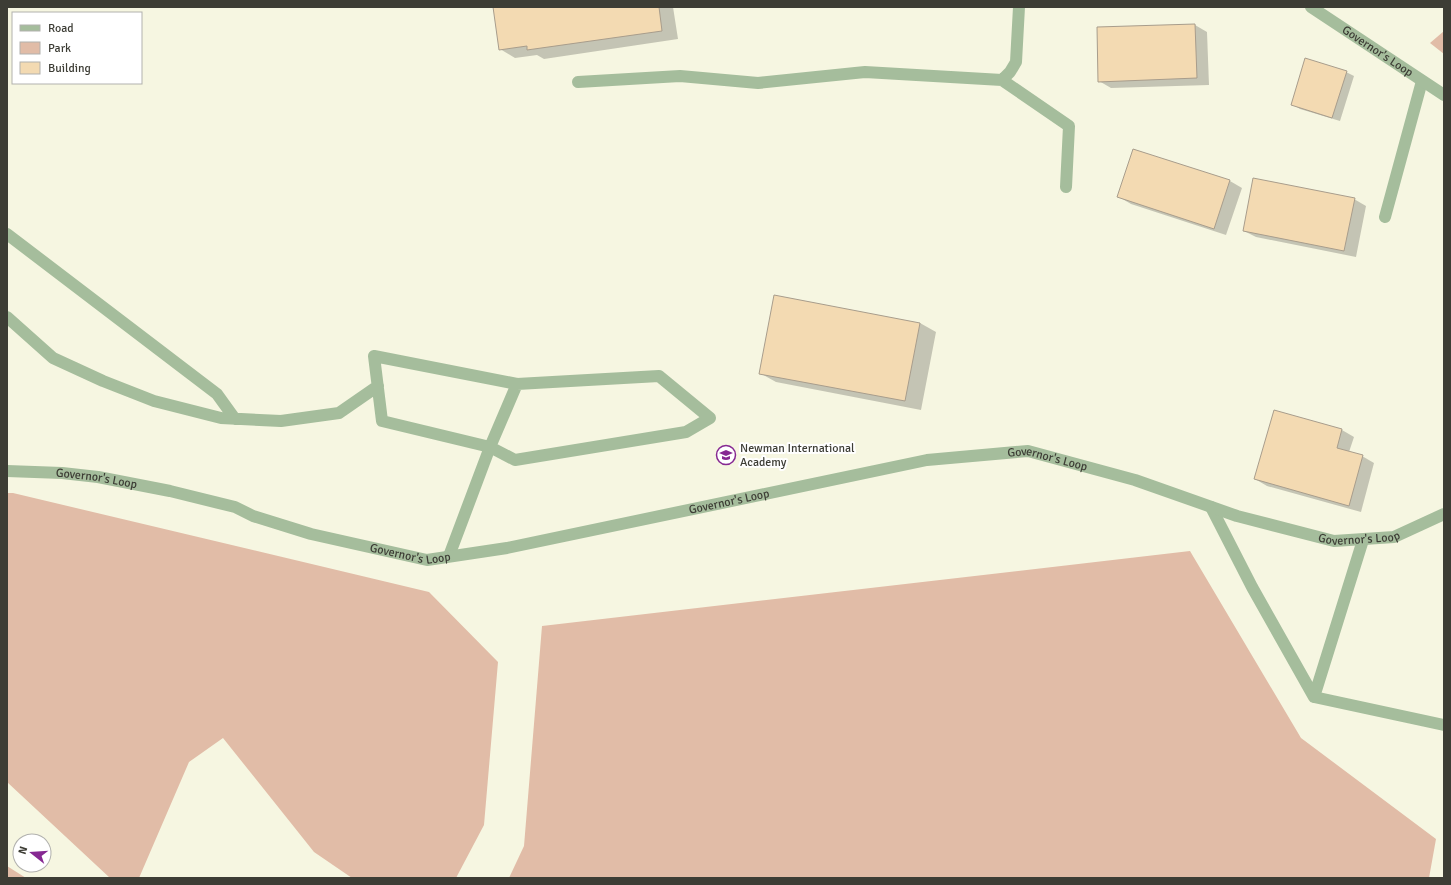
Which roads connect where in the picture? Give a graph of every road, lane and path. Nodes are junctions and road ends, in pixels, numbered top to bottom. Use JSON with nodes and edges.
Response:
{"nodes":[{"id":1,"x":1019,"y":7,"type":"edge"},
{"id":2,"x":1311,"y":7,"type":"edge"},
{"id":3,"x":1002,"y":80,"type":"junction"},
{"id":4,"x":1422,"y":81,"type":"junction"},
{"id":5,"x":578,"y":82,"type":"dead end"},
{"id":6,"x":1444,"y":95,"type":"edge"},
{"id":7,"x":1066,"y":187,"type":"dead end"},
{"id":8,"x":1385,"y":216,"type":"dead end"},
{"id":9,"x":7,"y":234,"type":"edge"},
{"id":10,"x":7,"y":317,"type":"edge"},
{"id":11,"x":517,"y":384,"type":"junction"},
{"id":12,"x":378,"y":386,"type":"junction"},
{"id":13,"x":235,"y":419,"type":"junction"},
{"id":14,"x":490,"y":447,"type":"junction"},
{"id":15,"x":7,"y":471,"type":"edge"},
{"id":16,"x":1211,"y":507,"type":"junction"},
{"id":17,"x":1444,"y":514,"type":"edge"},
{"id":18,"x":1363,"y":540,"type":"junction"},
{"id":19,"x":449,"y":556,"type":"junction"},
{"id":20,"x":1314,"y":697,"type":"junction"},
{"id":21,"x":1444,"y":725,"type":"edge"}],
"edges":[{"from":1,"to":3,"type":"street"},
{"from":2,"to":4,"type":"street","name":"Governor's Loop"},
{"from":3,"to":5,"type":"street"},
{"from":3,"to":7,"type":"street"},
{"from":4,"to":6,"type":"street","name":"Governor's Loop"},
{"from":4,"to":8,"type":"street"},
{"from":9,"to":13,"type":"street"},
{"from":10,"to":13,"type":"street"},
{"from":11,"to":12,"type":"street"},
{"from":11,"to":14,"type":"street"},
{"from":11,"to":14,"type":"street"},
{"from":12,"to":13,"type":"street"},
{"from":12,"to":14,"type":"street"},
{"from":14,"to":19,"type":"street"},
{"from":15,"to":19,"type":"street","name":"Governor's Loop"},
{"from":16,"to":18,"type":"street","name":"Governor's Loop"},
{"from":16,"to":19,"type":"street","name":"Governor's Loop"},
{"from":16,"to":20,"type":"street"},
{"from":17,"to":18,"type":"street","name":"Governor's Loop"},
{"from":18,"to":20,"type":"street"},
{"from":20,"to":21,"type":"street"}]}
